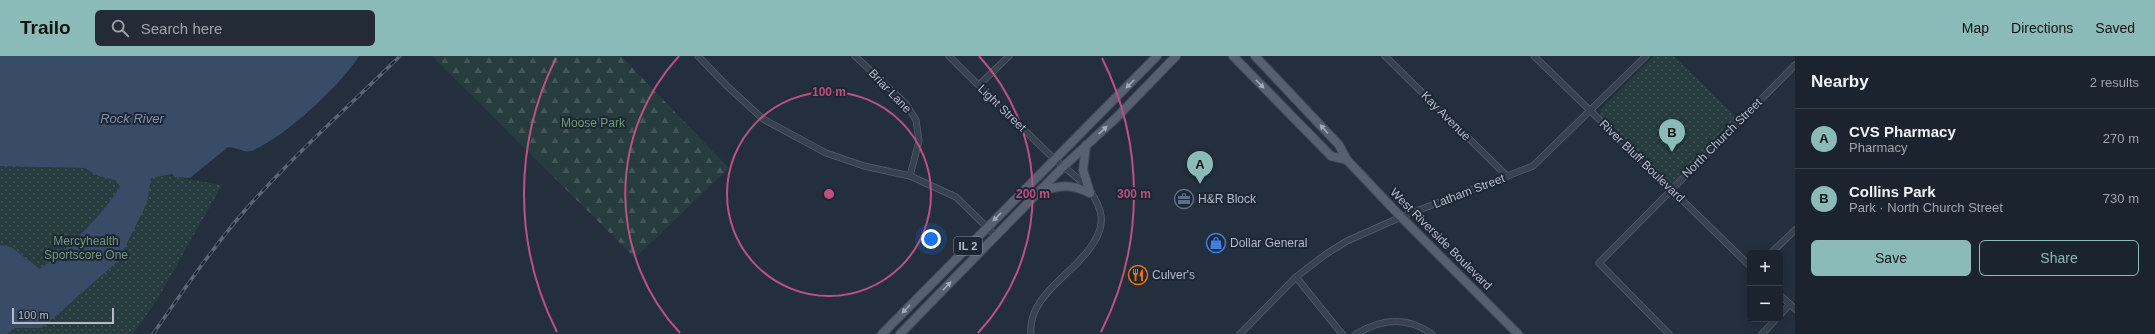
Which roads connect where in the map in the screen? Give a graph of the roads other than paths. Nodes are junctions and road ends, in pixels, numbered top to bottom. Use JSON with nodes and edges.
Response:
{"nodes":[{"id":1,"x":698,"y":56,"type":"edge"},
{"id":2,"x":856,"y":56,"type":"edge"},
{"id":3,"x":949,"y":56,"type":"edge"},
{"id":4,"x":1009,"y":56,"type":"edge"},
{"id":5,"x":1157,"y":56,"type":"edge"},
{"id":6,"x":1176,"y":56,"type":"edge"},
{"id":7,"x":1233,"y":56,"type":"edge"},
{"id":8,"x":1255,"y":56,"type":"edge"},
{"id":9,"x":1385,"y":56,"type":"edge"},
{"id":10,"x":1534,"y":56,"type":"edge"},
{"id":11,"x":1646,"y":56,"type":"edge"},
{"id":12,"x":1795,"y":65,"type":"edge"},
{"id":13,"x":979,"y":86,"type":"junction"},
{"id":14,"x":1591,"y":111,"type":"junction"},
{"id":15,"x":1086,"y":146,"type":"junction"},
{"id":16,"x":1055,"y":160,"type":"junction"},
{"id":17,"x":1347,"y":160,"type":"junction"},
{"id":18,"x":1064,"y":166,"type":"junction"},
{"id":19,"x":910,"y":176,"type":"junction"},
{"id":20,"x":1507,"y":176,"type":"junction"},
{"id":21,"x":1672,"y":189,"type":"junction"},
{"id":22,"x":1090,"y":193,"type":"junction"},
{"id":23,"x":1036,"y":195,"type":"junction"},
{"id":24,"x":1401,"y":217,"type":"junction"},
{"id":25,"x":986,"y":228,"type":"junction"},
{"id":26,"x":1795,"y":230,"type":"edge"},
{"id":27,"x":996,"y":236,"type":"junction"},
{"id":28,"x":1774,"y":250,"type":"edge"},
{"id":29,"x":1747,"y":263,"type":"edge"},
{"id":30,"x":1296,"y":277,"type":"junction"},
{"id":31,"x":1783,"y":298,"type":"edge"},
{"id":32,"x":1790,"y":304,"type":"junction"},
{"id":33,"x":1795,"y":309,"type":"edge"},
{"id":34,"x":1783,"y":312,"type":"edge"},
{"id":35,"x":1773,"y":322,"type":"edge"},
{"id":36,"x":882,"y":334,"type":"edge"},
{"id":37,"x":900,"y":334,"type":"edge"},
{"id":38,"x":1031,"y":334,"type":"edge"},
{"id":39,"x":1240,"y":334,"type":"edge"},
{"id":40,"x":1342,"y":334,"type":"edge"},
{"id":41,"x":1356,"y":334,"type":"edge"},
{"id":42,"x":1432,"y":334,"type":"edge"},
{"id":43,"x":1518,"y":334,"type":"edge"},
{"id":44,"x":1669,"y":334,"type":"edge"},
{"id":45,"x":1762,"y":334,"type":"edge"}],
"edges":[{"from":1,"to":19,"type":"street"},
{"from":2,"to":19,"type":"street","name":"Briar Lane"},
{"from":3,"to":13,"type":"street","name":"Light Street"},
{"from":4,"to":13,"type":"street"},
{"from":5,"to":16,"type":"main road","number":"IL 2","one_way":true},
{"from":15,"to":6,"type":"main road","number":"IL 2","one_way":true},
{"from":7,"to":17,"type":"main road","name":"West Riverside Boulevard","one_way":true},
{"from":17,"to":8,"type":"main road","name":"West Riverside Boulevard","one_way":true},
{"from":9,"to":20,"type":"street","name":"Kay Avenue"},
{"from":10,"to":14,"type":"street","name":"River Bluff Boulevard"},
{"from":11,"to":14,"type":"street","name":"Latham Street"},
{"from":12,"to":21,"type":"street","name":"North Church Street"},
{"from":13,"to":16,"type":"street","name":"Light Street"},
{"from":14,"to":20,"type":"street","name":"Latham Street"},
{"from":14,"to":21,"type":"street","name":"River Bluff Boulevard"},
{"from":15,"to":18,"type":"main road","number":"IL 2"},
{"from":15,"to":22,"type":"main road"},
{"from":16,"to":18,"type":"street","name":"Light Street"},
{"from":16,"to":25,"type":"main road","number":"IL 2","one_way":true},
{"from":17,"to":24,"type":"main road","name":"West Riverside Boulevard"},
{"from":18,"to":22,"type":"street","name":"Light Street"},
{"from":18,"to":23,"type":"main road","number":"IL 2"},
{"from":19,"to":25,"type":"street"},
{"from":20,"to":24,"type":"street","name":"Latham Street"},
{"from":21,"to":29,"type":"street","name":"River Bluff Boulevard"},
{"from":21,"to":44,"type":"street","name":"North Church Street"},
{"from":22,"to":23,"type":"main road"},
{"from":22,"to":38,"type":"street","name":"Light Street"},
{"from":23,"to":27,"type":"main road","number":"IL 2"},
{"from":24,"to":30,"type":"street","name":"Latham Street"},
{"from":24,"to":43,"type":"main road","name":"West Riverside Boulevard"},
{"from":25,"to":27,"type":"street"},
{"from":25,"to":36,"type":"main road","number":"IL 2","one_way":true},
{"from":26,"to":28,"type":"street"},
{"from":37,"to":27,"type":"main road","number":"IL 2","one_way":true},
{"from":30,"to":39,"type":"street","name":"Latham Street"},
{"from":30,"to":40,"type":"street"},
{"from":31,"to":32,"type":"street"},
{"from":32,"to":33,"type":"street"},
{"from":32,"to":34,"type":"street"},
{"from":35,"to":45,"type":"street"},
{"from":41,"to":42,"type":"street"}]}
